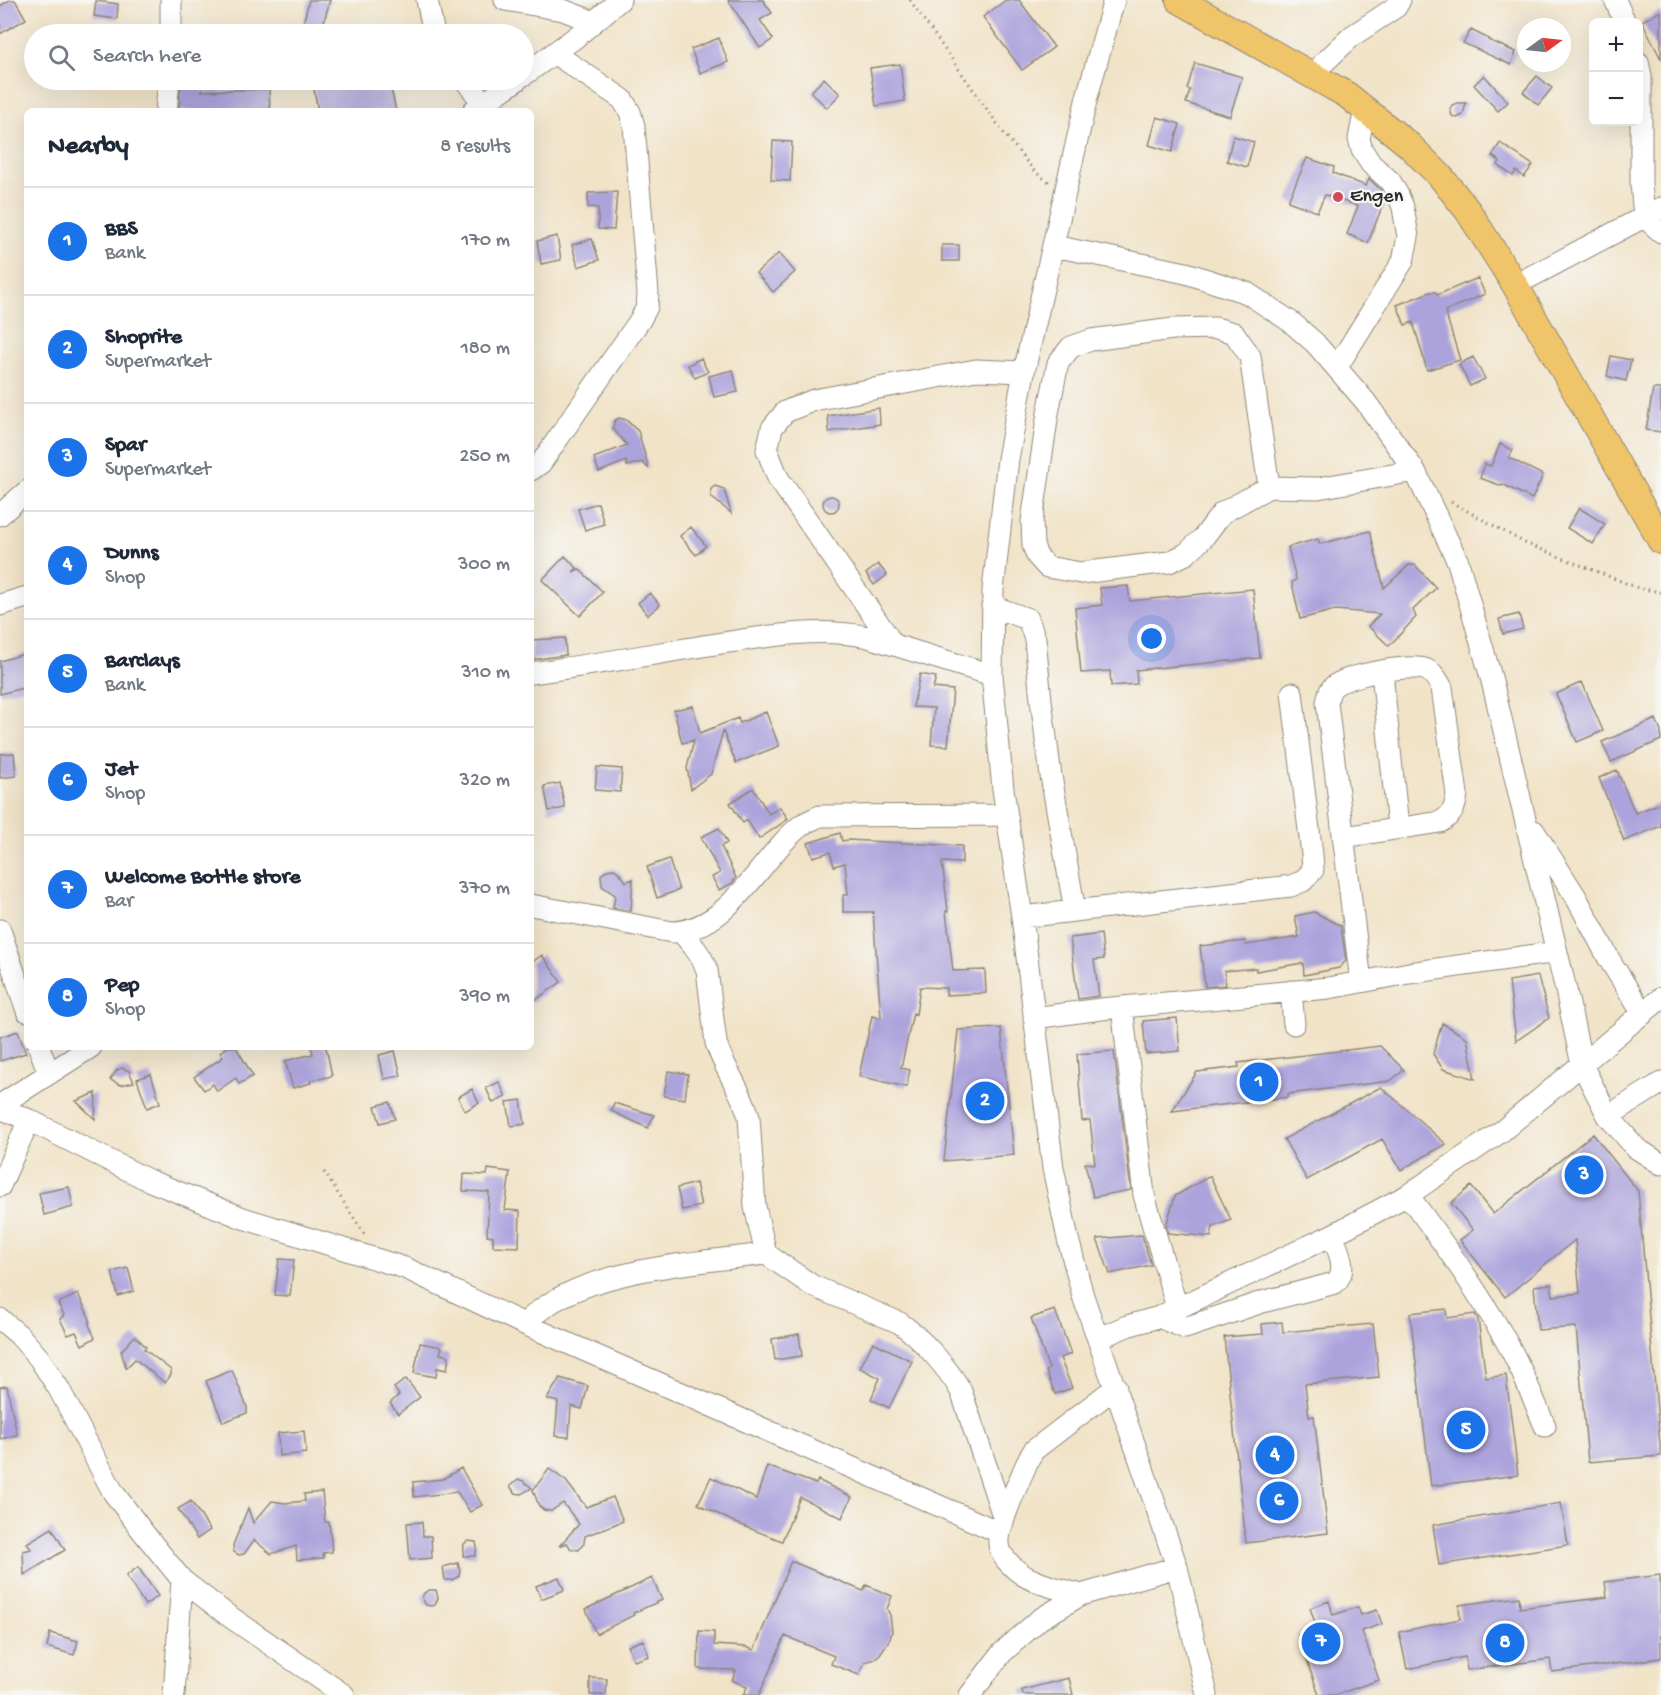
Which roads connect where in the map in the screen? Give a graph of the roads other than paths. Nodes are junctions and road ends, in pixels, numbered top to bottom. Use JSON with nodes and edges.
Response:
{"nodes":[{"id":1,"x":171,"y":0,"type":"edge"},
{"id":2,"x":427,"y":0,"type":"edge"},
{"id":3,"x":505,"y":0,"type":"edge"},
{"id":4,"x":620,"y":0,"type":"edge"},
{"id":5,"x":1114,"y":0,"type":"edge"},
{"id":6,"x":1179,"y":0,"type":"edge"},
{"id":7,"x":1400,"y":0,"type":"edge"},
{"id":8,"x":1615,"y":0,"type":"edge"},
{"id":9,"x":1623,"y":18,"type":"edge"},
{"id":10,"x":594,"y":22,"type":"junction"},
{"id":11,"x":171,"y":24,"type":"edge"},
{"id":12,"x":432,"y":24,"type":"edge"},
{"id":13,"x":554,"y":53,"type":"junction"},
{"id":14,"x":534,"y":68,"type":"edge"},
{"id":15,"x":1640,"y":72,"type":"edge"},
{"id":16,"x":1312,"y":74,"type":"junction"},
{"id":17,"x":168,"y":90,"type":"edge"},
{"id":18,"x":470,"y":90,"type":"edge"},
{"id":19,"x":503,"y":90,"type":"edge"},
{"id":20,"x":478,"y":107,"type":"edge"},
{"id":21,"x":166,"y":108,"type":"edge"},
{"id":22,"x":1365,"y":109,"type":"junction"},
{"id":23,"x":1652,"y":213,"type":"edge"},
{"id":24,"x":1661,"y":232,"type":"edge"},
{"id":25,"x":1054,"y":246,"type":"junction"},
{"id":26,"x":1515,"y":285,"type":"junction"},
{"id":27,"x":1337,"y":367,"type":"junction"},
{"id":28,"x":1024,"y":372,"type":"junction"},
{"id":29,"x":534,"y":468,"type":"edge"},
{"id":30,"x":1415,"y":471,"type":"junction"},
{"id":31,"x":1269,"y":487,"type":"junction"},
{"id":32,"x":24,"y":494,"type":"edge"},
{"id":33,"x":0,"y":515,"type":"edge"},
{"id":34,"x":1661,"y":541,"type":"edge"},
{"id":35,"x":24,"y":598,"type":"edge"},
{"id":36,"x":0,"y":605,"type":"edge"},
{"id":37,"x":993,"y":606,"type":"junction"},
{"id":38,"x":893,"y":644,"type":"junction"},
{"id":39,"x":1382,"y":672,"type":"junction"},
{"id":40,"x":534,"y":673,"type":"edge"},
{"id":41,"x":992,"y":675,"type":"junction"},
{"id":42,"x":1292,"y":693,"type":"dead end"},
{"id":43,"x":1007,"y":814,"type":"junction"},
{"id":44,"x":1524,"y":817,"type":"junction"},
{"id":45,"x":1398,"y":828,"type":"junction"},
{"id":46,"x":1344,"y":837,"type":"junction"},
{"id":47,"x":534,"y":906,"type":"edge"},
{"id":48,"x":1075,"y":911,"type":"junction"},
{"id":49,"x":1022,"y":917,"type":"junction"},
{"id":50,"x":0,"y":930,"type":"edge"},
{"id":51,"x":681,"y":932,"type":"junction"},
{"id":52,"x":1557,"y":952,"type":"junction"},
{"id":53,"x":1361,"y":982,"type":"junction"},
{"id":54,"x":1291,"y":991,"type":"junction"},
{"id":55,"x":1661,"y":999,"type":"edge"},
{"id":56,"x":24,"y":1002,"type":"edge"},
{"id":57,"x":1122,"y":1007,"type":"junction"},
{"id":58,"x":1642,"y":1014,"type":"junction"},
{"id":59,"x":1034,"y":1018,"type":"junction"},
{"id":60,"x":1294,"y":1024,"type":"dead end"},
{"id":61,"x":40,"y":1050,"type":"edge"},
{"id":62,"x":87,"y":1050,"type":"edge"},
{"id":63,"x":1582,"y":1065,"type":"junction"},
{"id":64,"x":49,"y":1074,"type":"junction"},
{"id":65,"x":1661,"y":1083,"type":"edge"},
{"id":66,"x":0,"y":1106,"type":"edge"},
{"id":67,"x":1608,"y":1116,"type":"junction"},
{"id":68,"x":29,"y":1120,"type":"junction"},
{"id":69,"x":1661,"y":1164,"type":"edge"},
{"id":70,"x":0,"y":1186,"type":"edge"},
{"id":71,"x":1408,"y":1195,"type":"junction"},
{"id":72,"x":1332,"y":1235,"type":"junction"},
{"id":73,"x":766,"y":1254,"type":"junction"},
{"id":74,"x":1168,"y":1312,"type":"junction"},
{"id":75,"x":0,"y":1318,"type":"edge"},
{"id":76,"x":524,"y":1324,"type":"junction"},
{"id":77,"x":1100,"y":1338,"type":"junction"},
{"id":78,"x":1116,"y":1387,"type":"junction"},
{"id":79,"x":1545,"y":1426,"type":"dead end"},
{"id":80,"x":1002,"y":1525,"type":"junction"},
{"id":81,"x":1177,"y":1568,"type":"junction"},
{"id":82,"x":182,"y":1580,"type":"junction"},
{"id":83,"x":1081,"y":1596,"type":"junction"},
{"id":84,"x":174,"y":1695,"type":"edge"},
{"id":85,"x":344,"y":1695,"type":"edge"},
{"id":86,"x":970,"y":1695,"type":"edge"},
{"id":87,"x":1207,"y":1695,"type":"edge"}],
"edges":[{"from":1,"to":11,"type":"street"},
{"from":2,"to":12,"type":"street"},
{"from":3,"to":10,"type":"street"},
{"from":4,"to":10,"type":"street"},
{"from":5,"to":25,"type":"street"},
{"from":6,"to":16,"type":"main road"},
{"from":7,"to":16,"type":"street"},
{"from":8,"to":9,"type":"street"},
{"from":10,"to":13,"type":"street"},
{"from":13,"to":14,"type":"street"},
{"from":13,"to":29,"type":"street"},
{"from":15,"to":23,"type":"street"},
{"from":16,"to":22,"type":"main road"},
{"from":17,"to":21,"type":"street"},
{"from":18,"to":20,"type":"street"},
{"from":19,"to":20,"type":"street"},
{"from":22,"to":26,"type":"main road"},
{"from":22,"to":27,"type":"street"},
{"from":23,"to":24,"type":"street"},
{"from":23,"to":26,"type":"street"},
{"from":25,"to":27,"type":"street"},
{"from":25,"to":28,"type":"street"},
{"from":26,"to":34,"type":"main road"},
{"from":27,"to":30,"type":"street"},
{"from":28,"to":37,"type":"street"},
{"from":28,"to":38,"type":"street"},
{"from":30,"to":31,"type":"street"},
{"from":30,"to":44,"type":"street"},
{"from":31,"to":31,"type":"street"},
{"from":32,"to":33,"type":"street"},
{"from":35,"to":36,"type":"street"},
{"from":37,"to":41,"type":"street"},
{"from":37,"to":48,"type":"street"},
{"from":38,"to":40,"type":"street"},
{"from":38,"to":41,"type":"street"},
{"from":39,"to":45,"type":"street"},
{"from":39,"to":45,"type":"street"},
{"from":39,"to":46,"type":"street"},
{"from":41,"to":43,"type":"street"},
{"from":42,"to":48,"type":"street"},
{"from":43,"to":49,"type":"street"},
{"from":43,"to":51,"type":"street"},
{"from":44,"to":52,"type":"street"},
{"from":44,"to":58,"type":"street"},
{"from":45,"to":46,"type":"street"},
{"from":46,"to":53,"type":"street"},
{"from":47,"to":51,"type":"street"},
{"from":48,"to":49,"type":"street"},
{"from":49,"to":59,"type":"street"},
{"from":50,"to":56,"type":"street"},
{"from":51,"to":73,"type":"street"},
{"from":52,"to":53,"type":"street"},
{"from":52,"to":63,"type":"street"},
{"from":53,"to":54,"type":"street"},
{"from":54,"to":57,"type":"street"},
{"from":54,"to":60,"type":"street"},
{"from":55,"to":58,"type":"street"},
{"from":57,"to":59,"type":"street"},
{"from":57,"to":74,"type":"street"},
{"from":58,"to":63,"type":"street"},
{"from":59,"to":77,"type":"street"},
{"from":61,"to":64,"type":"street"},
{"from":62,"to":64,"type":"street"},
{"from":63,"to":67,"type":"street"},
{"from":63,"to":71,"type":"street"},
{"from":64,"to":66,"type":"street"},
{"from":65,"to":67,"type":"street"},
{"from":66,"to":68,"type":"street"},
{"from":67,"to":69,"type":"street"},
{"from":68,"to":70,"type":"street"},
{"from":68,"to":76,"type":"street"},
{"from":71,"to":72,"type":"street"},
{"from":71,"to":79,"type":"street"},
{"from":72,"to":74,"type":"street"},
{"from":72,"to":74,"type":"street"},
{"from":73,"to":76,"type":"street"},
{"from":73,"to":80,"type":"street"},
{"from":74,"to":77,"type":"street"},
{"from":75,"to":82,"type":"street"},
{"from":76,"to":80,"type":"street"},
{"from":77,"to":78,"type":"street"},
{"from":78,"to":80,"type":"street"},
{"from":78,"to":81,"type":"street"},
{"from":80,"to":83,"type":"street"},
{"from":81,"to":83,"type":"street"},
{"from":81,"to":87,"type":"street"},
{"from":82,"to":84,"type":"street"},
{"from":82,"to":85,"type":"street"},
{"from":83,"to":86,"type":"street"}]}
